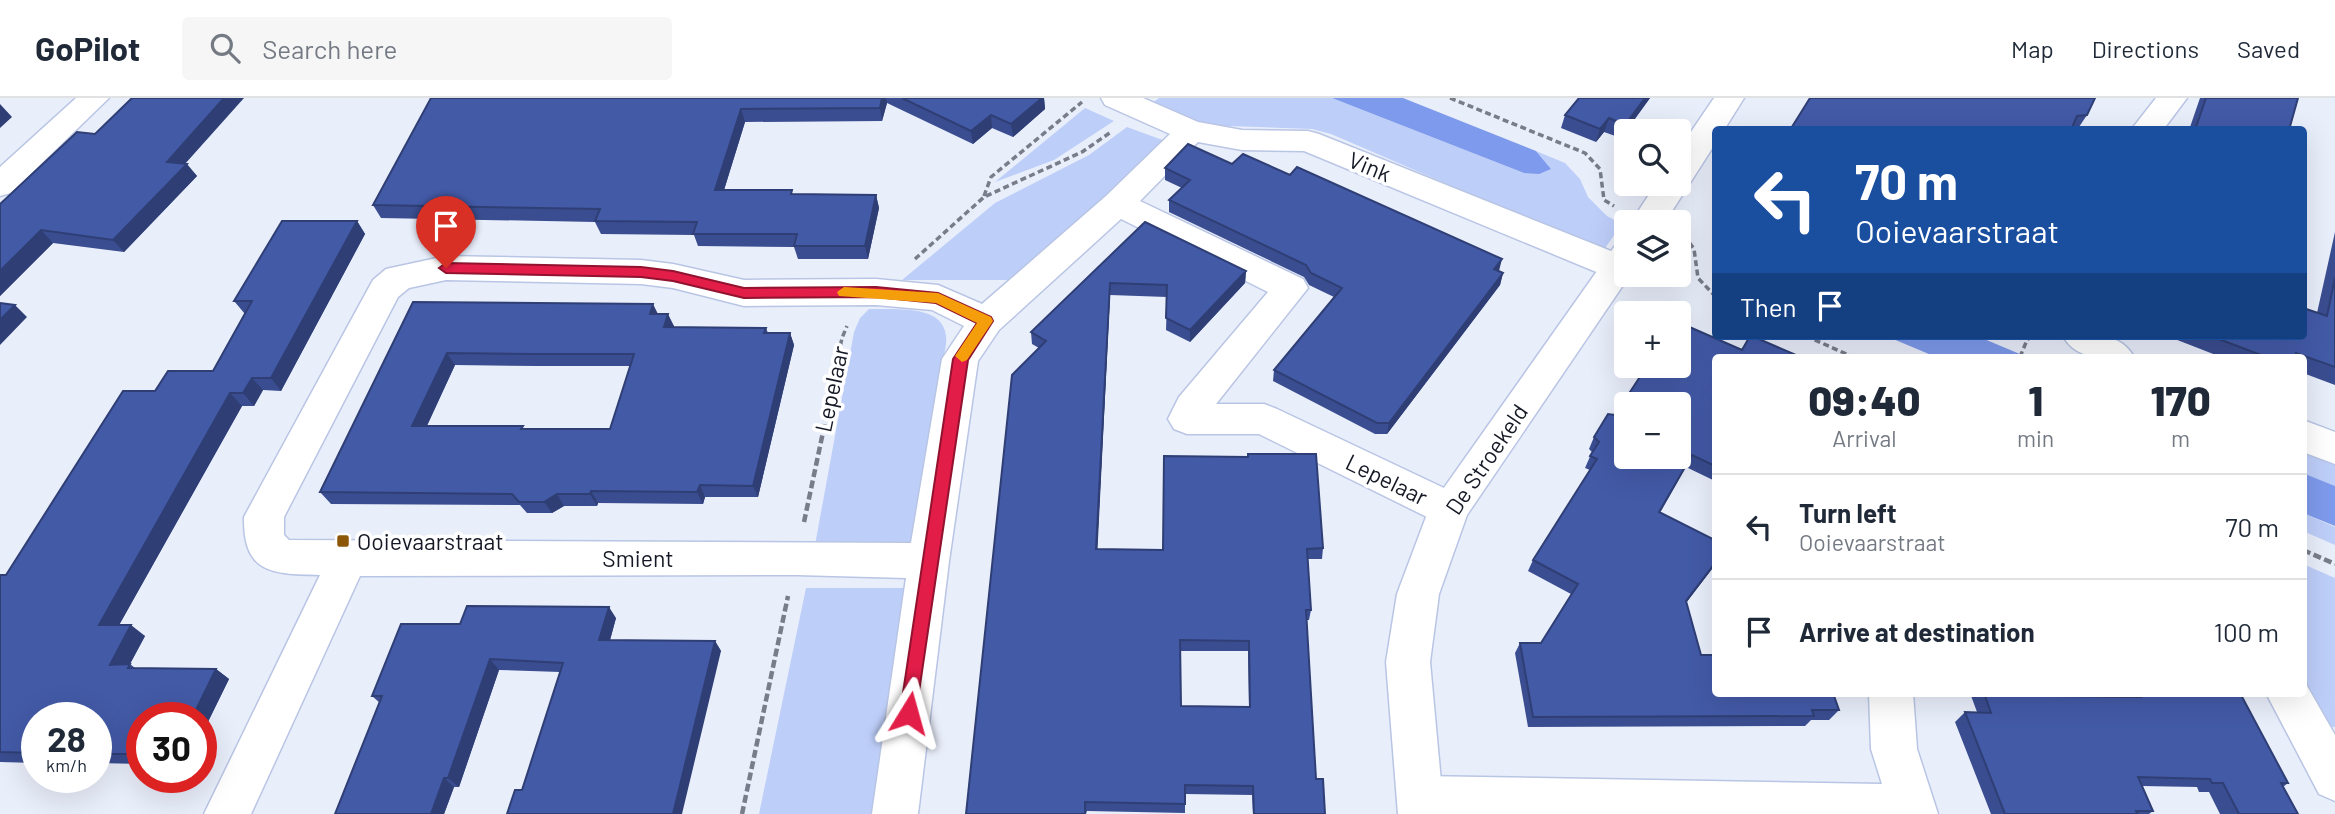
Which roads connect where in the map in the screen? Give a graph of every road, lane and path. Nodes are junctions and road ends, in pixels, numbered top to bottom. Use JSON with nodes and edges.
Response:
{"nodes":[{"id":1,"x":94,"y":98,"type":"edge"},
{"id":2,"x":1086,"y":98,"type":"edge"},
{"id":3,"x":1450,"y":98,"type":"edge"},
{"id":4,"x":1729,"y":98,"type":"edge"},
{"id":5,"x":2172,"y":98,"type":"edge"},
{"id":6,"x":1127,"y":103,"type":"edge"},
{"id":7,"x":2149,"y":126,"type":"edge"},
{"id":8,"x":1191,"y":131,"type":"junction"},
{"id":9,"x":1691,"y":156,"type":"edge"},
{"id":10,"x":0,"y":185,"type":"edge"},
{"id":11,"x":984,"y":197,"type":"junction"},
{"id":12,"x":1118,"y":204,"type":"junction"},
{"id":13,"x":1623,"y":210,"type":"edge"},
{"id":14,"x":1691,"y":241,"type":"edge"},
{"id":15,"x":1614,"y":258,"type":"edge"},
{"id":16,"x":1614,"y":272,"type":"edge"},
{"id":17,"x":876,"y":292,"type":"junction"},
{"id":18,"x":1712,"y":293,"type":"edge"},
{"id":19,"x":986,"y":321,"type":"junction"},
{"id":20,"x":1815,"y":340,"type":"edge"},
{"id":21,"x":2088,"y":340,"type":"edge"},
{"id":22,"x":1846,"y":354,"type":"edge"},
{"id":23,"x":2111,"y":354,"type":"edge"},
{"id":24,"x":2307,"y":437,"type":"edge"},
{"id":25,"x":2335,"y":449,"type":"edge"},
{"id":26,"x":1449,"y":509,"type":"junction"},
{"id":27,"x":2307,"y":552,"type":"edge"},
{"id":28,"x":797,"y":558,"type":"junction"},
{"id":29,"x":348,"y":559,"type":"junction"},
{"id":30,"x":929,"y":561,"type":"junction"},
{"id":31,"x":2335,"y":564,"type":"edge"},
{"id":32,"x":1891,"y":697,"type":"edge"},
{"id":33,"x":2290,"y":697,"type":"edge"},
{"id":34,"x":2332,"y":766,"type":"edge"},
{"id":35,"x":1420,"y":806,"type":"edge"},
{"id":36,"x":1914,"y":810,"type":"edge"},
{"id":37,"x":227,"y":814,"type":"edge"},
{"id":38,"x":742,"y":814,"type":"edge"},
{"id":39,"x":895,"y":814,"type":"edge"}],
"edges":[{"from":1,"to":10,"type":"street"},
{"from":2,"to":11,"type":"path"},
{"from":3,"to":13,"type":"path"},
{"from":4,"to":9,"type":"street"},
{"from":5,"to":7,"type":"street"},
{"from":6,"to":8,"type":"street","name":"Vink"},
{"from":6,"to":11,"type":"path","name":"Lepelaar"},
{"from":8,"to":12,"type":"street"},
{"from":8,"to":15,"type":"street","name":"Vink"},
{"from":11,"to":17,"type":"path","name":"Lepelaar"},
{"from":12,"to":19,"type":"street"},
{"from":12,"to":26,"type":"street","name":"Lepelaar"},
{"from":14,"to":18,"type":"path"},
{"from":16,"to":26,"type":"street","name":"De Stroekeld"},
{"from":17,"to":19,"type":"street"},
{"from":17,"to":28,"type":"path","name":"Lepelaar"},
{"from":17,"to":29,"type":"street"},
{"from":19,"to":30,"type":"street"},
{"from":20,"to":22,"type":"path"},
{"from":21,"to":23,"type":"street"},
{"from":24,"to":25,"type":"street"},
{"from":26,"to":35,"type":"street","name":"De Stroekeld"},
{"from":27,"to":31,"type":"path"},
{"from":28,"to":29,"type":"street","name":"Smient"},
{"from":28,"to":30,"type":"street","name":"Smient"},
{"from":28,"to":38,"type":"path","name":"Lepelaar"},
{"from":29,"to":37,"type":"street"},
{"from":30,"to":39,"type":"street"},
{"from":32,"to":36,"type":"street"},
{"from":33,"to":34,"type":"street"},
{"from":35,"to":36,"type":"street"}]}
